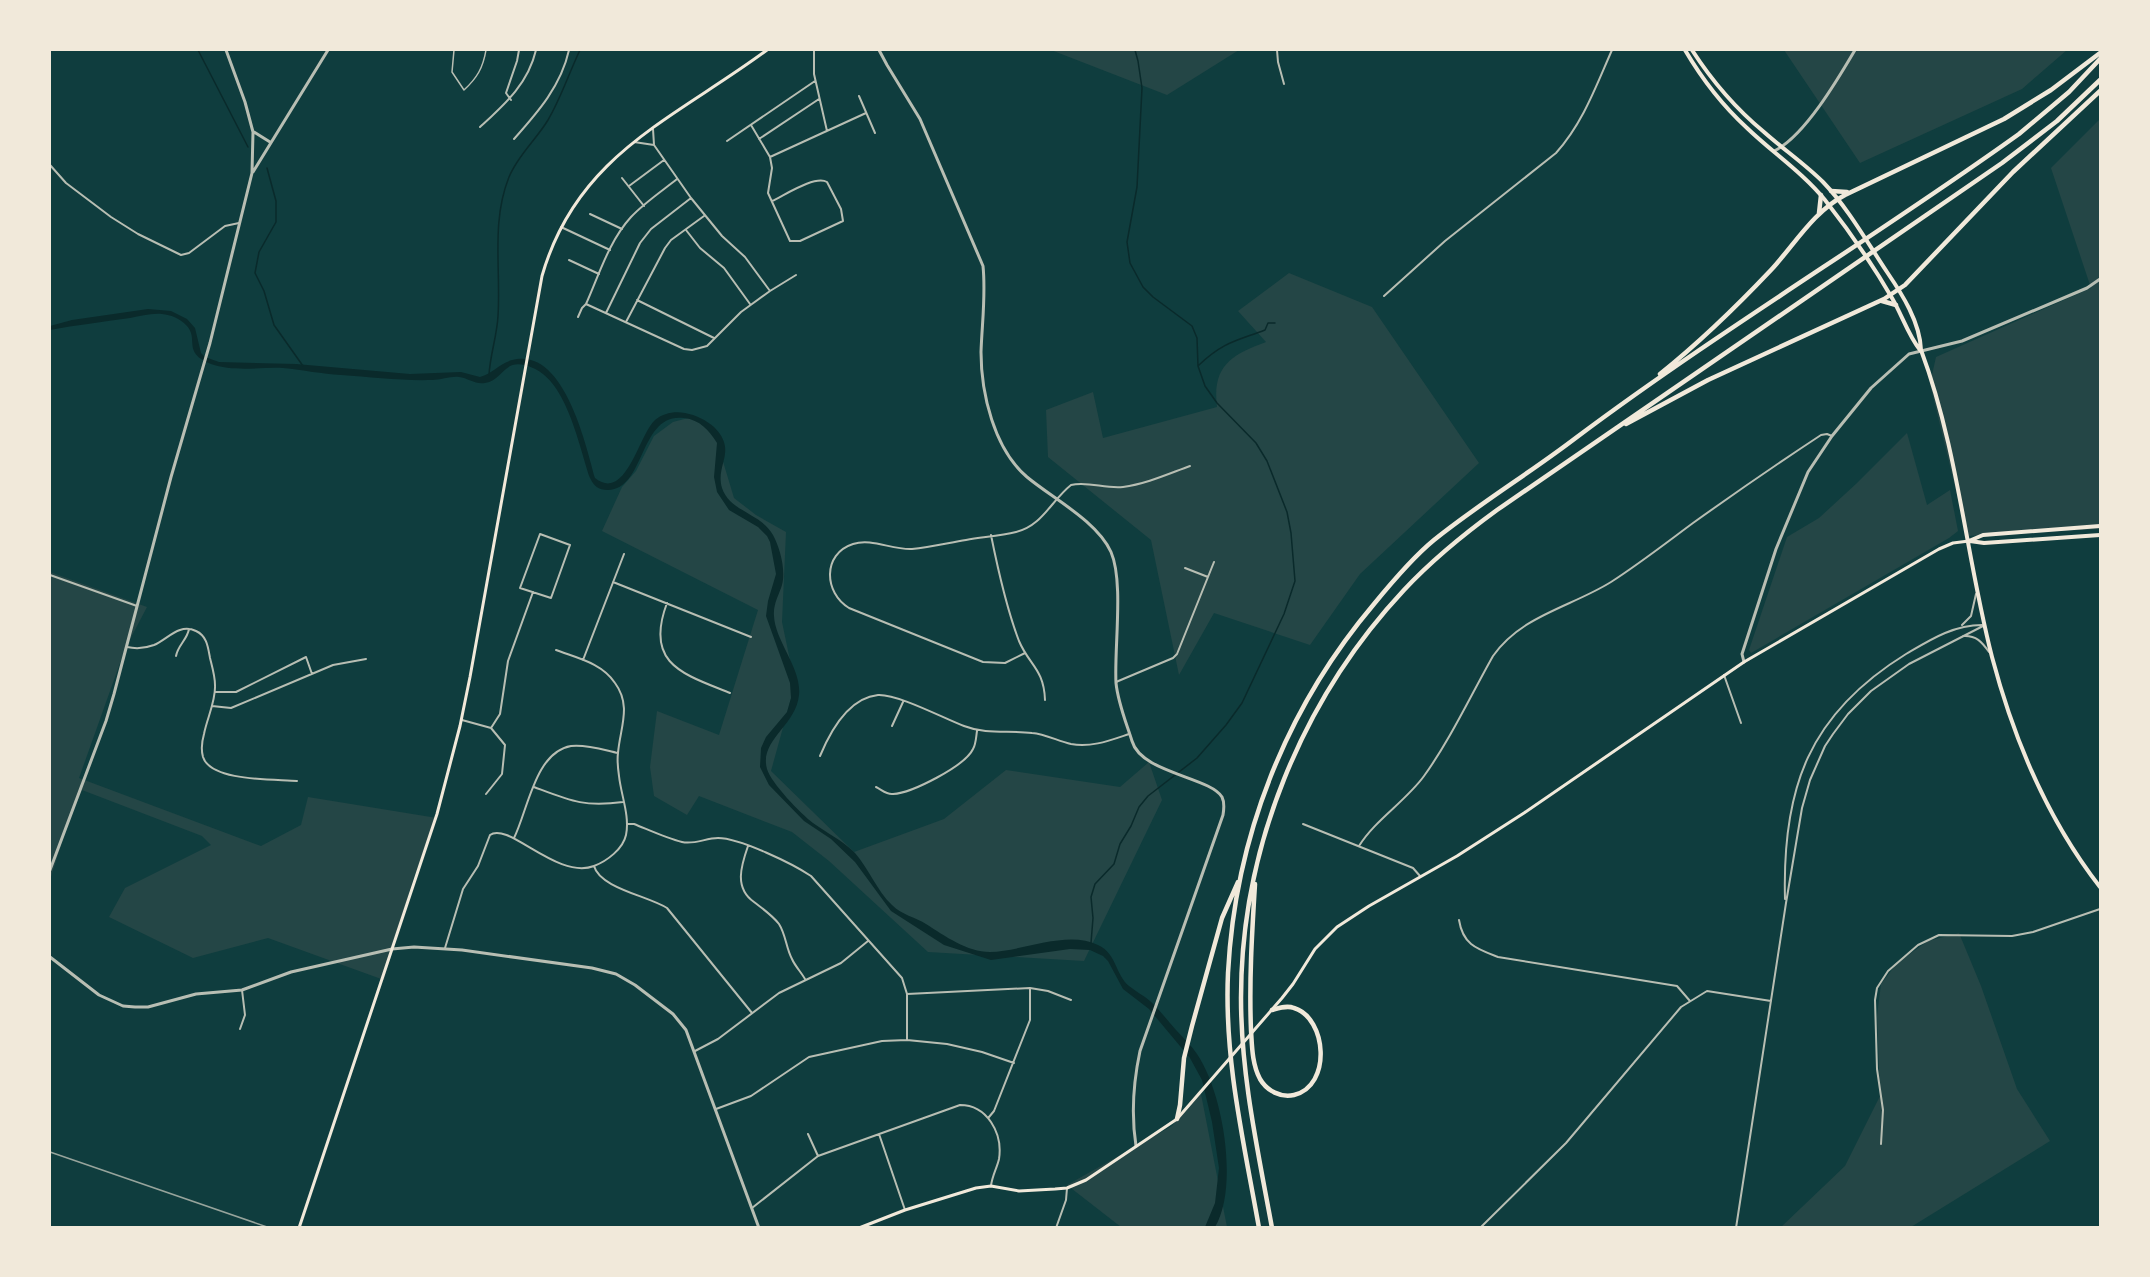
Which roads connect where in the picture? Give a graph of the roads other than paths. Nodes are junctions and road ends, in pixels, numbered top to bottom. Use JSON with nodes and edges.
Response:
{"nodes":[{"id":1,"x":226,"y":50,"type":"edge"},
{"id":2,"x":328,"y":50,"type":"edge"},
{"id":3,"x":454,"y":50,"type":"edge"},
{"id":4,"x":486,"y":50,"type":"edge"},
{"id":5,"x":519,"y":50,"type":"edge"},
{"id":6,"x":536,"y":50,"type":"edge"},
{"id":7,"x":569,"y":50,"type":"edge"},
{"id":8,"x":767,"y":50,"type":"edge"},
{"id":9,"x":814,"y":50,"type":"edge"},
{"id":10,"x":879,"y":50,"type":"edge"},
{"id":11,"x":1277,"y":50,"type":"edge"},
{"id":12,"x":1612,"y":50,"type":"edge"},
{"id":13,"x":1685,"y":50,"type":"edge"},
{"id":14,"x":1692,"y":50,"type":"edge"},
{"id":15,"x":1855,"y":50,"type":"edge"},
{"id":16,"x":2100,"y":52,"type":"edge"},
{"id":17,"x":2100,"y":59,"type":"edge"},
{"id":18,"x":2100,"y":80,"type":"edge"},
{"id":19,"x":815,"y":81,"type":"junction"},
{"id":20,"x":1284,"y":84,"type":"dead end"},
{"id":21,"x":2100,"y":91,"type":"edge"},
{"id":22,"x":859,"y":96,"type":"dead end"},
{"id":23,"x":511,"y":99,"type":"junction"},
{"id":24,"x":819,"y":99,"type":"junction"},
{"id":25,"x":866,"y":113,"type":"junction"},
{"id":26,"x":751,"y":125,"type":"junction"},
{"id":27,"x":480,"y":127,"type":"dead end"},
{"id":28,"x":653,"y":129,"type":"junction"},
{"id":29,"x":827,"y":131,"type":"junction"},
{"id":30,"x":253,"y":132,"type":"junction"},
{"id":31,"x":875,"y":133,"type":"dead end"},
{"id":32,"x":759,"y":139,"type":"junction"},
{"id":33,"x":514,"y":140,"type":"dead end"},
{"id":34,"x":727,"y":141,"type":"dead end"},
{"id":35,"x":270,"y":142,"type":"junction"},
{"id":36,"x":634,"y":142,"type":"junction"},
{"id":37,"x":654,"y":145,"type":"junction"},
{"id":38,"x":1782,"y":147,"type":"junction"},
{"id":39,"x":1774,"y":151,"type":"junction"},
{"id":40,"x":770,"y":157,"type":"junction"},
{"id":41,"x":664,"y":160,"type":"junction"},
{"id":42,"x":50,"y":165,"type":"edge"},
{"id":43,"x":252,"y":173,"type":"junction"},
{"id":44,"x":622,"y":178,"type":"dead end"},
{"id":45,"x":677,"y":179,"type":"junction"},
{"id":46,"x":629,"y":186,"type":"junction"},
{"id":47,"x":1831,"y":191,"type":"junction"},
{"id":48,"x":1850,"y":192,"type":"junction"},
{"id":49,"x":1821,"y":195,"type":"junction"},
{"id":50,"x":691,"y":198,"type":"junction"},
{"id":51,"x":1837,"y":199,"type":"junction"},
{"id":52,"x":772,"y":201,"type":"junction"},
{"id":53,"x":1828,"y":205,"type":"junction"},
{"id":54,"x":644,"y":206,"type":"junction"},
{"id":55,"x":590,"y":213,"type":"dead end"},
{"id":56,"x":1819,"y":213,"type":"junction"},
{"id":57,"x":704,"y":216,"type":"junction"},
{"id":58,"x":239,"y":223,"type":"junction"},
{"id":59,"x":561,"y":227,"type":"junction"},
{"id":60,"x":622,"y":229,"type":"junction"},
{"id":61,"x":686,"y":230,"type":"junction"},
{"id":62,"x":610,"y":250,"type":"junction"},
{"id":63,"x":569,"y":260,"type":"dead end"},
{"id":64,"x":599,"y":274,"type":"junction"},
{"id":65,"x":796,"y":275,"type":"dead end"},
{"id":66,"x":2100,"y":279,"type":"edge"},
{"id":67,"x":1899,"y":290,"type":"junction"},
{"id":68,"x":770,"y":291,"type":"junction"},
{"id":69,"x":1891,"y":295,"type":"junction"},
{"id":70,"x":1384,"y":296,"type":"dead end"},
{"id":71,"x":637,"y":300,"type":"junction"},
{"id":72,"x":1879,"y":301,"type":"junction"},
{"id":73,"x":586,"y":304,"type":"junction"},
{"id":74,"x":750,"y":304,"type":"junction"},
{"id":75,"x":1896,"y":305,"type":"junction"},
{"id":76,"x":606,"y":313,"type":"junction"},
{"id":77,"x":578,"y":317,"type":"dead end"},
{"id":78,"x":626,"y":322,"type":"junction"},
{"id":79,"x":714,"y":338,"type":"junction"},
{"id":80,"x":1921,"y":350,"type":"junction"},
{"id":81,"x":1638,"y":392,"type":"junction"},
{"id":82,"x":1606,"y":435,"type":"junction"},
{"id":83,"x":1832,"y":436,"type":"junction"},
{"id":84,"x":1190,"y":465,"type":"dead end"},
{"id":85,"x":1057,"y":499,"type":"junction"},
{"id":86,"x":2100,"y":526,"type":"edge"},
{"id":87,"x":991,"y":535,"type":"junction"},
{"id":88,"x":2100,"y":535,"type":"edge"},
{"id":89,"x":1969,"y":541,"type":"junction"},
{"id":90,"x":624,"y":554,"type":"dead end"},
{"id":91,"x":1214,"y":562,"type":"dead end"},
{"id":92,"x":1185,"y":568,"type":"dead end"},
{"id":93,"x":50,"y":575,"type":"edge"},
{"id":94,"x":1208,"y":577,"type":"junction"},
{"id":95,"x":613,"y":582,"type":"junction"},
{"id":96,"x":1978,"y":588,"type":"junction"},
{"id":97,"x":533,"y":592,"type":"junction"},
{"id":98,"x":667,"y":603,"type":"junction"},
{"id":99,"x":137,"y":606,"type":"junction"},
{"id":100,"x":1985,"y":624,"type":"junction"},
{"id":101,"x":1959,"y":627,"type":"junction"},
{"id":102,"x":189,"y":629,"type":"junction"},
{"id":103,"x":1960,"y":636,"type":"junction"},
{"id":104,"x":751,"y":637,"type":"dead end"},
{"id":105,"x":126,"y":647,"type":"junction"},
{"id":106,"x":556,"y":650,"type":"dead end"},
{"id":107,"x":1025,"y":653,"type":"junction"},
{"id":108,"x":176,"y":656,"type":"dead end"},
{"id":109,"x":1992,"y":657,"type":"junction"},
{"id":110,"x":366,"y":659,"type":"dead end"},
{"id":111,"x":583,"y":660,"type":"junction"},
{"id":112,"x":1743,"y":662,"type":"junction"},
{"id":113,"x":312,"y":674,"type":"junction"},
{"id":114,"x":1724,"y":675,"type":"junction"},
{"id":115,"x":1116,"y":682,"type":"junction"},
{"id":116,"x":215,"y":692,"type":"junction"},
{"id":117,"x":730,"y":693,"type":"dead end"},
{"id":118,"x":1045,"y":700,"type":"dead end"},
{"id":119,"x":903,"y":702,"type":"junction"},
{"id":120,"x":212,"y":706,"type":"junction"},
{"id":121,"x":462,"y":720,"type":"junction"},
{"id":122,"x":1742,"y":723,"type":"dead end"},
{"id":123,"x":892,"y":726,"type":"dead end"},
{"id":124,"x":491,"y":728,"type":"junction"},
{"id":125,"x":977,"y":731,"type":"junction"},
{"id":126,"x":1130,"y":734,"type":"junction"},
{"id":127,"x":618,"y":753,"type":"junction"},
{"id":128,"x":820,"y":756,"type":"dead end"},
{"id":129,"x":297,"y":781,"type":"dead end"},
{"id":130,"x":534,"y":787,"type":"junction"},
{"id":131,"x":876,"y":788,"type":"dead end"},
{"id":132,"x":486,"y":794,"type":"dead end"},
{"id":133,"x":623,"y":802,"type":"junction"},
{"id":134,"x":627,"y":824,"type":"junction"},
{"id":135,"x":1303,"y":824,"type":"dead end"},
{"id":136,"x":514,"y":838,"type":"junction"},
{"id":137,"x":748,"y":846,"type":"junction"},
{"id":138,"x":1359,"y":846,"type":"junction"},
{"id":139,"x":594,"y":866,"type":"junction"},
{"id":140,"x":1256,"y":867,"type":"junction"},
{"id":141,"x":50,"y":870,"type":"edge"},
{"id":142,"x":1420,"y":876,"type":"junction"},
{"id":143,"x":1240,"y":877,"type":"junction"},
{"id":144,"x":2100,"y":887,"type":"edge"},
{"id":145,"x":1786,"y":903,"type":"junction"},
{"id":146,"x":2100,"y":909,"type":"edge"},
{"id":147,"x":1459,"y":920,"type":"dead end"},
{"id":148,"x":868,"y":941,"type":"junction"},
{"id":149,"x":445,"y":948,"type":"junction"},
{"id":150,"x":392,"y":949,"type":"junction"},
{"id":151,"x":50,"y":957,"type":"edge"},
{"id":152,"x":805,"y":980,"type":"junction"},
{"id":153,"x":1030,"y":988,"type":"junction"},
{"id":154,"x":242,"y":990,"type":"junction"},
{"id":155,"x":907,"y":994,"type":"junction"},
{"id":156,"x":1071,"y":1000,"type":"dead end"},
{"id":157,"x":1690,"y":1001,"type":"junction"},
{"id":158,"x":1771,"y":1001,"type":"junction"},
{"id":159,"x":1272,"y":1010,"type":"junction"},
{"id":160,"x":752,"y":1013,"type":"junction"},
{"id":161,"x":240,"y":1029,"type":"dead end"},
{"id":162,"x":907,"y":1040,"type":"junction"},
{"id":163,"x":695,"y":1051,"type":"junction"},
{"id":164,"x":1014,"y":1063,"type":"junction"},
{"id":165,"x":716,"y":1109,"type":"junction"},
{"id":166,"x":989,"y":1118,"type":"junction"},
{"id":167,"x":1177,"y":1119,"type":"junction"},
{"id":168,"x":808,"y":1134,"type":"dead end"},
{"id":169,"x":879,"y":1134,"type":"junction"},
{"id":170,"x":1881,"y":1144,"type":"dead end"},
{"id":171,"x":1136,"y":1147,"type":"junction"},
{"id":172,"x":818,"y":1156,"type":"junction"},
{"id":173,"x":991,"y":1186,"type":"junction"},
{"id":174,"x":1067,"y":1188,"type":"junction"},
{"id":175,"x":752,"y":1208,"type":"junction"},
{"id":176,"x":905,"y":1210,"type":"junction"},
{"id":177,"x":299,"y":1227,"type":"edge"},
{"id":178,"x":759,"y":1227,"type":"edge"},
{"id":179,"x":859,"y":1227,"type":"edge"},
{"id":180,"x":1056,"y":1227,"type":"edge"},
{"id":181,"x":1259,"y":1227,"type":"edge"},
{"id":182,"x":1272,"y":1227,"type":"edge"},
{"id":183,"x":1480,"y":1227,"type":"edge"},
{"id":184,"x":1736,"y":1227,"type":"edge"}],
"edges":[{"from":1,"to":30,"type":"street"},
{"from":2,"to":35,"type":"street"},
{"from":3,"to":4,"type":"lane"},
{"from":5,"to":23,"type":"street"},
{"from":6,"to":23,"type":"street"},
{"from":7,"to":33,"type":"street"},
{"from":8,"to":28,"type":"main road"},
{"from":9,"to":19,"type":"street"},
{"from":10,"to":85,"type":"street"},
{"from":11,"to":20,"type":"street"},
{"from":12,"to":70,"type":"street"},
{"from":13,"to":39,"type":"main road"},
{"from":14,"to":38,"type":"main road"},
{"from":15,"to":38,"type":"street"},
{"from":16,"to":48,"type":"highway"},
{"from":17,"to":81,"type":"highway"},
{"from":18,"to":82,"type":"highway"},
{"from":19,"to":24,"type":"street"},
{"from":19,"to":26,"type":"street"},
{"from":21,"to":67,"type":"highway"},
{"from":22,"to":25,"type":"street"},
{"from":23,"to":27,"type":"street"},
{"from":24,"to":29,"type":"street"},
{"from":24,"to":32,"type":"street"},
{"from":25,"to":29,"type":"street"},
{"from":25,"to":31,"type":"street"},
{"from":26,"to":32,"type":"street"},
{"from":26,"to":34,"type":"street"},
{"from":28,"to":36,"type":"main road"},
{"from":28,"to":37,"type":"street"},
{"from":29,"to":40,"type":"street"},
{"from":30,"to":35,"type":"street"},
{"from":30,"to":43,"type":"street"},
{"from":32,"to":40,"type":"street"},
{"from":35,"to":43,"type":"street"},
{"from":36,"to":37,"type":"street"},
{"from":36,"to":59,"type":"main road"},
{"from":37,"to":41,"type":"street"},
{"from":38,"to":39,"type":"street"},
{"from":38,"to":47,"type":"main road"},
{"from":39,"to":49,"type":"main road"},
{"from":40,"to":52,"type":"street"},
{"from":41,"to":45,"type":"street"},
{"from":41,"to":46,"type":"street"},
{"from":42,"to":58,"type":"street"},
{"from":43,"to":58,"type":"street"},
{"from":44,"to":46,"type":"street"},
{"from":45,"to":50,"type":"street"},
{"from":45,"to":54,"type":"street"},
{"from":46,"to":54,"type":"street"},
{"from":47,"to":48,"type":"highway"},
{"from":47,"to":51,"type":"main road"},
{"from":48,"to":51,"type":"highway"},
{"from":49,"to":53,"type":"main road"},
{"from":49,"to":56,"type":"highway"},
{"from":50,"to":57,"type":"street"},
{"from":50,"to":76,"type":"street"},
{"from":51,"to":53,"type":"highway"},
{"from":51,"to":67,"type":"main road"},
{"from":52,"to":52,"type":"street"},
{"from":53,"to":56,"type":"highway"},
{"from":53,"to":69,"type":"main road"},
{"from":54,"to":60,"type":"street"},
{"from":55,"to":60,"type":"street"},
{"from":56,"to":81,"type":"highway"},
{"from":57,"to":61,"type":"street"},
{"from":57,"to":68,"type":"street"},
{"from":58,"to":99,"type":"street"},
{"from":59,"to":62,"type":"street"},
{"from":59,"to":121,"type":"main road"},
{"from":60,"to":62,"type":"street"},
{"from":61,"to":71,"type":"street"},
{"from":61,"to":74,"type":"street"},
{"from":62,"to":64,"type":"street"},
{"from":63,"to":64,"type":"street"},
{"from":64,"to":73,"type":"street"},
{"from":65,"to":68,"type":"street"},
{"from":66,"to":80,"type":"street"},
{"from":67,"to":69,"type":"highway"},
{"from":67,"to":80,"type":"main road"},
{"from":68,"to":74,"type":"street"},
{"from":69,"to":72,"type":"highway"},
{"from":69,"to":75,"type":"main road"},
{"from":71,"to":78,"type":"street"},
{"from":71,"to":79,"type":"street"},
{"from":72,"to":75,"type":"highway"},
{"from":72,"to":82,"type":"highway"},
{"from":73,"to":76,"type":"street"},
{"from":73,"to":77,"type":"street"},
{"from":74,"to":79,"type":"street"},
{"from":75,"to":80,"type":"main road"},
{"from":76,"to":78,"type":"street"},
{"from":78,"to":79,"type":"street"},
{"from":80,"to":83,"type":"street"},
{"from":80,"to":89,"type":"main road"},
{"from":81,"to":143,"type":"highway"},
{"from":82,"to":140,"type":"highway"},
{"from":83,"to":112,"type":"street"},
{"from":83,"to":138,"type":"street"},
{"from":84,"to":85,"type":"street"},
{"from":85,"to":87,"type":"street"},
{"from":85,"to":115,"type":"street"},
{"from":86,"to":89,"type":"main road"},
{"from":87,"to":107,"type":"street"},
{"from":87,"to":107,"type":"street"},
{"from":88,"to":89,"type":"main road"},
{"from":89,"to":96,"type":"main road"},
{"from":89,"to":112,"type":"main road"},
{"from":90,"to":95,"type":"street"},
{"from":91,"to":94,"type":"street"},
{"from":92,"to":94,"type":"street"},
{"from":93,"to":99,"type":"street"},
{"from":94,"to":115,"type":"street"},
{"from":95,"to":98,"type":"street"},
{"from":95,"to":111,"type":"street"},
{"from":96,"to":100,"type":"main road"},
{"from":96,"to":101,"type":"street"},
{"from":97,"to":97,"type":"street"},
{"from":97,"to":124,"type":"street"},
{"from":98,"to":104,"type":"street"},
{"from":98,"to":117,"type":"street"},
{"from":99,"to":105,"type":"street"},
{"from":100,"to":101,"type":"street"},
{"from":100,"to":103,"type":"street"},
{"from":100,"to":109,"type":"main road"},
{"from":101,"to":145,"type":"street"},
{"from":102,"to":105,"type":"street"},
{"from":102,"to":108,"type":"street"},
{"from":102,"to":116,"type":"street"},
{"from":103,"to":109,"type":"street"},
{"from":103,"to":145,"type":"street"},
{"from":105,"to":141,"type":"street"},
{"from":106,"to":111,"type":"street"},
{"from":107,"to":118,"type":"street"},
{"from":109,"to":144,"type":"main road"},
{"from":110,"to":113,"type":"street"},
{"from":111,"to":127,"type":"street"},
{"from":112,"to":114,"type":"main road"},
{"from":113,"to":116,"type":"street"},
{"from":113,"to":120,"type":"street"},
{"from":114,"to":122,"type":"street"},
{"from":114,"to":142,"type":"main road"},
{"from":115,"to":126,"type":"street"},
{"from":116,"to":120,"type":"street"},
{"from":119,"to":123,"type":"street"},
{"from":119,"to":125,"type":"street"},
{"from":119,"to":128,"type":"street"},
{"from":120,"to":129,"type":"street"},
{"from":121,"to":124,"type":"street"},
{"from":121,"to":150,"type":"main road"},
{"from":124,"to":132,"type":"street"},
{"from":125,"to":126,"type":"street"},
{"from":125,"to":131,"type":"street"},
{"from":126,"to":171,"type":"street"},
{"from":127,"to":130,"type":"street"},
{"from":127,"to":133,"type":"street"},
{"from":130,"to":133,"type":"street"},
{"from":130,"to":136,"type":"street"},
{"from":133,"to":134,"type":"street"},
{"from":134,"to":137,"type":"street"},
{"from":134,"to":139,"type":"street"},
{"from":135,"to":138,"type":"street"},
{"from":136,"to":139,"type":"street"},
{"from":136,"to":149,"type":"street"},
{"from":137,"to":148,"type":"street"},
{"from":137,"to":152,"type":"street"},
{"from":138,"to":142,"type":"street"},
{"from":139,"to":160,"type":"street"},
{"from":140,"to":159,"type":"highway"},
{"from":140,"to":182,"type":"highway"},
{"from":142,"to":159,"type":"main road"},
{"from":143,"to":167,"type":"highway"},
{"from":143,"to":181,"type":"highway"},
{"from":145,"to":158,"type":"street"},
{"from":146,"to":170,"type":"street"},
{"from":147,"to":157,"type":"street"},
{"from":148,"to":152,"type":"street"},
{"from":148,"to":155,"type":"street"},
{"from":149,"to":150,"type":"street"},
{"from":149,"to":163,"type":"street"},
{"from":150,"to":154,"type":"street"},
{"from":150,"to":177,"type":"main road"},
{"from":151,"to":154,"type":"street"},
{"from":152,"to":160,"type":"street"},
{"from":153,"to":155,"type":"street"},
{"from":153,"to":156,"type":"street"},
{"from":153,"to":164,"type":"street"},
{"from":154,"to":161,"type":"street"},
{"from":155,"to":162,"type":"street"},
{"from":157,"to":158,"type":"street"},
{"from":157,"to":183,"type":"street"},
{"from":158,"to":184,"type":"street"},
{"from":159,"to":167,"type":"main road"},
{"from":160,"to":163,"type":"street"},
{"from":162,"to":164,"type":"street"},
{"from":162,"to":165,"type":"street"},
{"from":163,"to":165,"type":"street"},
{"from":164,"to":166,"type":"street"},
{"from":165,"to":175,"type":"street"},
{"from":166,"to":169,"type":"street"},
{"from":166,"to":173,"type":"street"},
{"from":167,"to":171,"type":"main road"},
{"from":168,"to":172,"type":"street"},
{"from":169,"to":172,"type":"street"},
{"from":169,"to":176,"type":"street"},
{"from":171,"to":174,"type":"main road"},
{"from":172,"to":175,"type":"street"},
{"from":173,"to":174,"type":"main road"},
{"from":173,"to":176,"type":"main road"},
{"from":174,"to":180,"type":"street"},
{"from":175,"to":178,"type":"street"},
{"from":176,"to":179,"type":"main road"}]}
